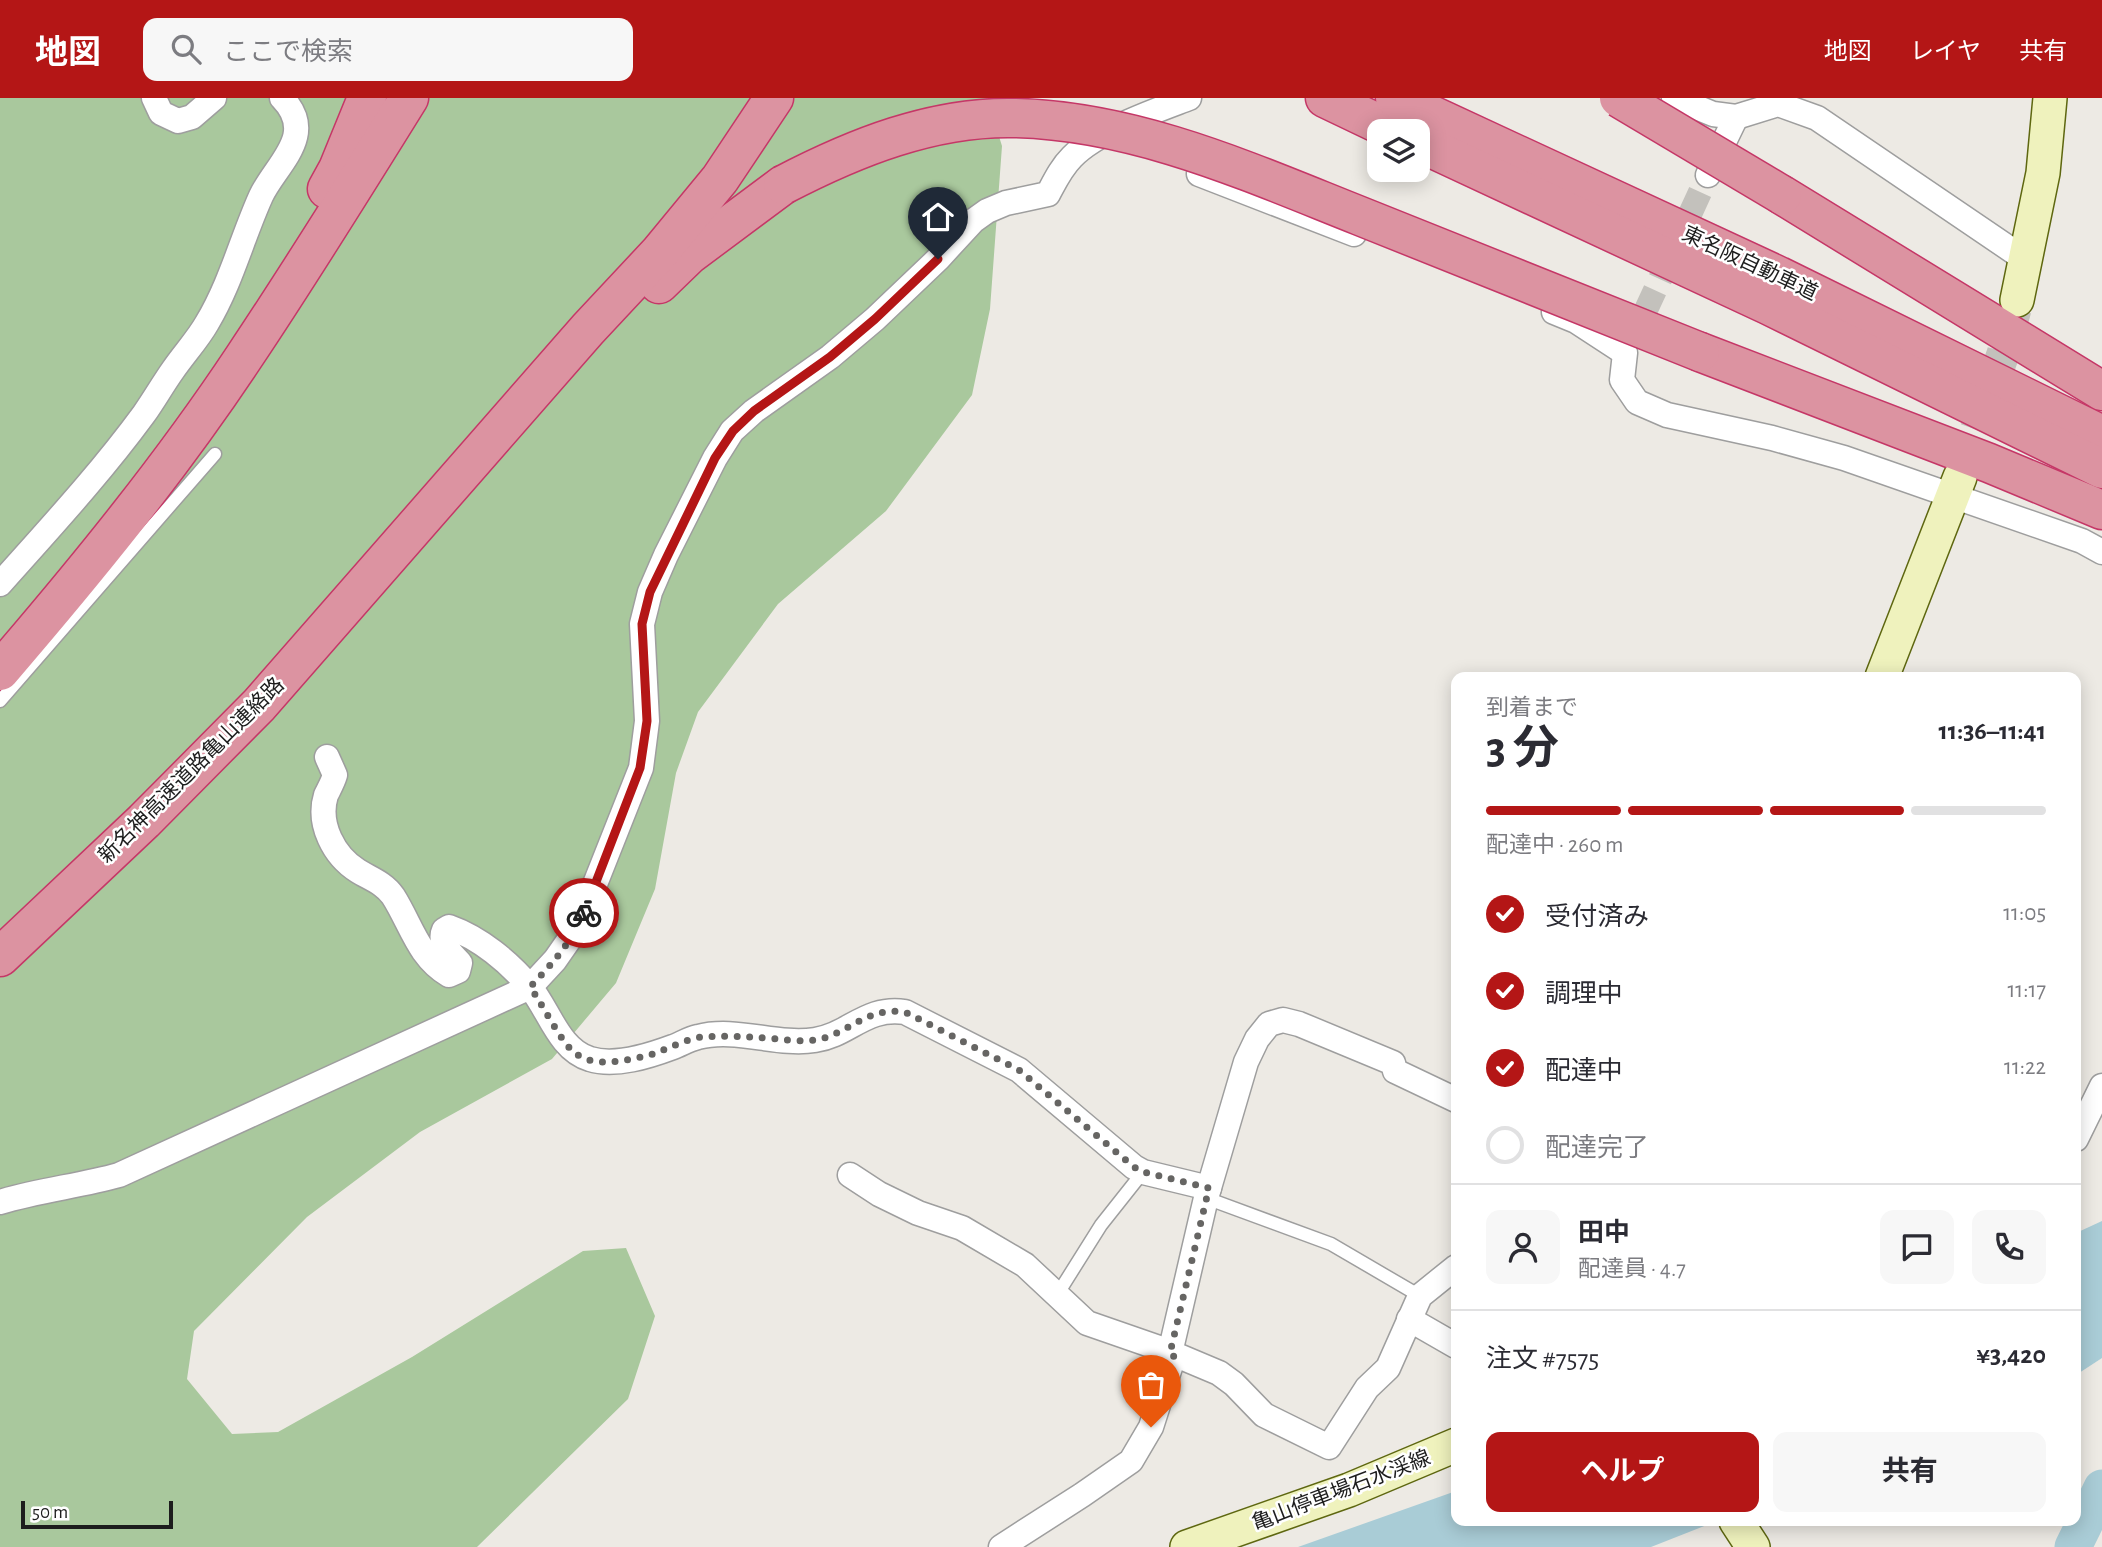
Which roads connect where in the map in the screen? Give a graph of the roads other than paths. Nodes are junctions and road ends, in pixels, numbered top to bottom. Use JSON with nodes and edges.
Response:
{"nodes":[{"id":1,"x":154,"y":98,"type":"edge"},
{"id":2,"x":214,"y":98,"type":"edge"},
{"id":3,"x":282,"y":98,"type":"edge"},
{"id":4,"x":367,"y":98,"type":"edge"},
{"id":5,"x":410,"y":98,"type":"edge"},
{"id":6,"x":774,"y":98,"type":"edge"},
{"id":7,"x":1189,"y":98,"type":"edge"},
{"id":8,"x":1325,"y":98,"type":"edge"},
{"id":9,"x":1395,"y":98,"type":"edge"},
{"id":10,"x":1619,"y":98,"type":"edge"},
{"id":11,"x":1674,"y":98,"type":"edge"},
{"id":12,"x":2050,"y":98,"type":"edge"},
{"id":13,"x":1736,"y":117,"type":"junction"},
{"id":14,"x":1369,"y":119,"type":"edge"},
{"id":15,"x":1090,"y":144,"type":"junction"},
{"id":16,"x":1430,"y":148,"type":"edge"},
{"id":17,"x":1708,"y":176,"type":"tunnel mouth"},
{"id":18,"x":2026,"y":260,"type":"junction"},
{"id":19,"x":2017,"y":300,"type":"tunnel mouth"},
{"id":20,"x":1645,"y":313,"type":"tunnel mouth"},
{"id":21,"x":1625,"y":353,"type":"junction"},
{"id":22,"x":2102,"y":391,"type":"edge"},
{"id":23,"x":2102,"y":435,"type":"edge"},
{"id":24,"x":215,"y":454,"type":"dead end"},
{"id":25,"x":2102,"y":469,"type":"edge"},
{"id":26,"x":1956,"y":486,"type":"junction"},
{"id":27,"x":2102,"y":510,"type":"edge"},
{"id":28,"x":2102,"y":552,"type":"edge"},
{"id":29,"x":372,"y":575,"type":"junction"},
{"id":30,"x":0,"y":584,"type":"edge"},
{"id":31,"x":0,"y":637,"type":"edge"},
{"id":32,"x":0,"y":671,"type":"edge"},
{"id":33,"x":1884,"y":672,"type":"edge"},
{"id":34,"x":0,"y":701,"type":"edge"},
{"id":35,"x":327,"y":757,"type":"dead end"},
{"id":36,"x":0,"y":957,"type":"edge"},
{"id":37,"x":530,"y":987,"type":"junction"},
{"id":38,"x":2102,"y":1086,"type":"edge"},
{"id":39,"x":1451,"y":1098,"type":"edge"},
{"id":40,"x":2081,"y":1129,"type":"edge"},
{"id":41,"x":1143,"y":1172,"type":"junction"},
{"id":42,"x":850,"y":1175,"type":"dead end"},
{"id":43,"x":1207,"y":1193,"type":"junction"},
{"id":44,"x":0,"y":1202,"type":"edge"},
{"id":45,"x":1451,"y":1271,"type":"edge"},
{"id":46,"x":1057,"y":1295,"type":"junction"},
{"id":47,"x":1420,"y":1296,"type":"junction"},
{"id":48,"x":1409,"y":1320,"type":"junction"},
{"id":49,"x":1451,"y":1343,"type":"edge"},
{"id":50,"x":1172,"y":1354,"type":"junction"},
{"id":51,"x":1451,"y":1447,"type":"edge"},
{"id":52,"x":1000,"y":1547,"type":"edge"},
{"id":53,"x":1187,"y":1547,"type":"edge"}],
"edges":[{"from":1,"to":2,"type":"street"},
{"from":3,"to":30,"type":"street"},
{"from":4,"to":31,"type":"highway"},
{"from":5,"to":32,"type":"highway"},
{"from":6,"to":29,"type":"highway"},
{"from":7,"to":15,"type":"street"},
{"from":8,"to":14,"type":"highway"},
{"from":9,"to":23,"type":"highway","name":"東名阪自動車道"},
{"from":10,"to":22,"type":"highway","bridge":true},
{"from":11,"to":13,"type":"street"},
{"from":12,"to":18,"type":"main road"},
{"from":13,"to":17,"type":"street"},
{"from":13,"to":18,"type":"street"},
{"from":15,"to":21,"type":"street"},
{"from":15,"to":37,"type":"street"},
{"from":16,"to":25,"type":"highway","name":"東名阪自動車道"},
{"from":18,"to":19,"type":"main road"},
{"from":20,"to":21,"type":"street"},
{"from":21,"to":26,"type":"street"},
{"from":24,"to":34,"type":"lane"},
{"from":26,"to":28,"type":"street"},
{"from":26,"to":33,"type":"main road"},
{"from":27,"to":29,"type":"highway","bridge":true},
{"from":29,"to":36,"type":"highway","name":"新名神高速道路亀山連絡路"},
{"from":35,"to":37,"type":"street"},
{"from":37,"to":41,"type":"street"},
{"from":37,"to":44,"type":"street"},
{"from":38,"to":40,"type":"street"},
{"from":39,"to":43,"type":"street"},
{"from":41,"to":43,"type":"street"},
{"from":41,"to":46,"type":"lane"},
{"from":42,"to":46,"type":"street"},
{"from":43,"to":47,"type":"lane"},
{"from":43,"to":50,"type":"street"},
{"from":45,"to":47,"type":"street"},
{"from":46,"to":50,"type":"street"},
{"from":47,"to":48,"type":"street"},
{"from":48,"to":49,"type":"street"},
{"from":48,"to":50,"type":"street"},
{"from":50,"to":52,"type":"street"},
{"from":51,"to":53,"type":"main road","name":"亀山停車場石水渓線"}]}
